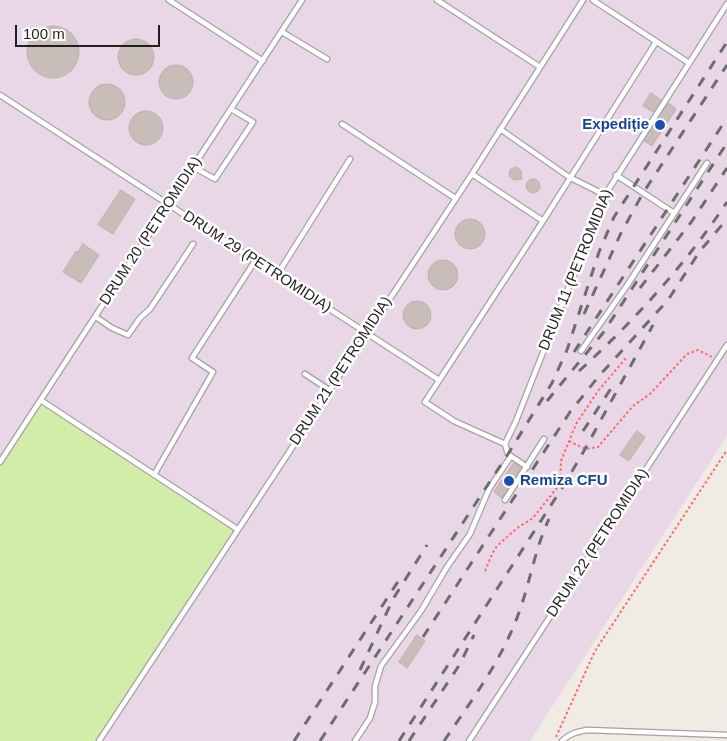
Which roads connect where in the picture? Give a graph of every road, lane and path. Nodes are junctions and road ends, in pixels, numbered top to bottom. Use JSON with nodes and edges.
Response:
{"nodes":[{"id":1,"x":168,"y":0,"type":"edge"},
{"id":2,"x":302,"y":0,"type":"edge"},
{"id":3,"x":437,"y":0,"type":"edge"},
{"id":4,"x":583,"y":0,"type":"edge"},
{"id":5,"x":593,"y":0,"type":"edge"},
{"id":6,"x":727,"y":4,"type":"edge"},
{"id":7,"x":282,"y":32,"type":"junction"},
{"id":8,"x":656,"y":42,"type":"junction"},
{"id":9,"x":327,"y":59,"type":"dead end"},
{"id":10,"x":263,"y":61,"type":"junction"},
{"id":11,"x":690,"y":63,"type":"junction"},
{"id":12,"x":540,"y":67,"type":"junction"},
{"id":13,"x":0,"y":95,"type":"edge"},
{"id":14,"x":231,"y":109,"type":"junction"},
{"id":15,"x":342,"y":124,"type":"dead end"},
{"id":16,"x":500,"y":129,"type":"junction"},
{"id":17,"x":350,"y":159,"type":"dead end"},
{"id":18,"x":707,"y":163,"type":"dead end"},
{"id":19,"x":193,"y":167,"type":"junction"},
{"id":20,"x":472,"y":174,"type":"junction"},
{"id":21,"x":616,"y":175,"type":"junction"},
{"id":22,"x":569,"y":177,"type":"junction"},
{"id":23,"x":605,"y":195,"type":"junction"},
{"id":24,"x":455,"y":198,"type":"junction"},
{"id":25,"x":168,"y":205,"type":"junction"},
{"id":26,"x":674,"y":213,"type":"junction"},
{"id":27,"x":543,"y":221,"type":"junction"},
{"id":28,"x":193,"y":244,"type":"dead end"},
{"id":29,"x":255,"y":260,"type":"junction"},
{"id":30,"x":277,"y":275,"type":"junction"},
{"id":31,"x":96,"y":317,"type":"junction"},
{"id":32,"x":366,"y":332,"type":"junction"},
{"id":33,"x":727,"y":345,"type":"edge"},
{"id":34,"x":581,"y":352,"type":"dead end"},
{"id":35,"x":626,"y":358,"type":"dead end"},
{"id":36,"x":717,"y":360,"type":"junction"},
{"id":37,"x":305,"y":374,"type":"dead end"},
{"id":38,"x":439,"y":380,"type":"junction"},
{"id":39,"x":329,"y":390,"type":"junction"},
{"id":40,"x":42,"y":401,"type":"junction"},
{"id":41,"x":544,"y":438,"type":"dead end"},
{"id":42,"x":569,"y":441,"type":"junction"},
{"id":43,"x":505,"y":444,"type":"junction"},
{"id":44,"x":727,"y":450,"type":"edge"},
{"id":45,"x":511,"y":456,"type":"junction"},
{"id":46,"x":0,"y":462,"type":"edge"},
{"id":47,"x":527,"y":467,"type":"junction"},
{"id":48,"x":154,"y":475,"type":"junction"},
{"id":49,"x":505,"y":500,"type":"dead end"},
{"id":50,"x":237,"y":529,"type":"junction"},
{"id":51,"x":485,"y":571,"type":"dead end"},
{"id":52,"x":727,"y":735,"type":"edge"},
{"id":53,"x":99,"y":741,"type":"edge"},
{"id":54,"x":355,"y":741,"type":"edge"},
{"id":55,"x":469,"y":741,"type":"edge"},
{"id":56,"x":554,"y":741,"type":"edge"},
{"id":57,"x":562,"y":741,"type":"edge"}],
"edges":[{"from":1,"to":10,"type":"lane"},
{"from":2,"to":7,"type":"lane","name":"DRUM 20 (PETROMIDIA)"},
{"from":3,"to":12,"type":"lane"},
{"from":4,"to":12,"type":"lane","name":"DRUM 21 (PETROMIDIA)"},
{"from":5,"to":8,"type":"lane"},
{"from":6,"to":11,"type":"lane","name":"DRUM 11 (PETROMIDIA)"},
{"from":7,"to":9,"type":"lane"},
{"from":7,"to":10,"type":"lane","name":"DRUM 20 (PETROMIDIA)"},
{"from":8,"to":11,"type":"lane"},
{"from":8,"to":22,"type":"lane"},
{"from":10,"to":14,"type":"lane","name":"DRUM 20 (PETROMIDIA)"},
{"from":11,"to":21,"type":"lane","name":"DRUM 11 (PETROMIDIA)"},
{"from":12,"to":16,"type":"lane","name":"DRUM 21 (PETROMIDIA)"},
{"from":13,"to":25,"type":"lane","name":"DRUM 29 (PETROMIDIA)"},
{"from":14,"to":19,"type":"lane","name":"DRUM 20 (PETROMIDIA)"},
{"from":14,"to":19,"type":"lane"},
{"from":15,"to":24,"type":"lane"},
{"from":16,"to":20,"type":"lane","name":"DRUM 21 (PETROMIDIA)"},
{"from":16,"to":22,"type":"lane"},
{"from":17,"to":30,"type":"lane"},
{"from":18,"to":26,"type":"lane"},
{"from":19,"to":25,"type":"lane","name":"DRUM 20 (PETROMIDIA)"},
{"from":20,"to":24,"type":"lane","name":"DRUM 21 (PETROMIDIA)"},
{"from":20,"to":27,"type":"lane"},
{"from":21,"to":23,"type":"lane","name":"DRUM 11 (PETROMIDIA)"},
{"from":21,"to":26,"type":"lane"},
{"from":22,"to":23,"type":"lane"},
{"from":22,"to":27,"type":"lane"},
{"from":23,"to":43,"type":"lane","name":"DRUM 11 (PETROMIDIA)"},
{"from":24,"to":32,"type":"lane","name":"DRUM 21 (PETROMIDIA)"},
{"from":25,"to":29,"type":"lane","name":"DRUM 29 (PETROMIDIA)"},
{"from":25,"to":31,"type":"lane","name":"DRUM 20 (PETROMIDIA)"},
{"from":26,"to":34,"type":"lane"},
{"from":27,"to":38,"type":"lane"},
{"from":28,"to":31,"type":"lane"},
{"from":29,"to":30,"type":"lane","name":"DRUM 29 (PETROMIDIA)"},
{"from":29,"to":48,"type":"lane"},
{"from":30,"to":32,"type":"lane","name":"DRUM 29 (PETROMIDIA)"},
{"from":31,"to":40,"type":"lane","name":"DRUM 20 (PETROMIDIA)"},
{"from":32,"to":38,"type":"lane","name":"DRUM 29 (PETROMIDIA)"},
{"from":32,"to":39,"type":"lane","name":"DRUM 21 (PETROMIDIA)"},
{"from":33,"to":36,"type":"lane","name":"DRUM 22 (PETROMIDIA)"},
{"from":35,"to":42,"type":"path"},
{"from":36,"to":42,"type":"path"},
{"from":36,"to":55,"type":"lane","name":"DRUM 22 (PETROMIDIA)"},
{"from":37,"to":39,"type":"lane"},
{"from":38,"to":43,"type":"lane"},
{"from":39,"to":50,"type":"lane","name":"DRUM 21 (PETROMIDIA)"},
{"from":40,"to":46,"type":"lane","name":"DRUM 20 (PETROMIDIA)"},
{"from":40,"to":48,"type":"lane"},
{"from":41,"to":47,"type":"lane"},
{"from":42,"to":51,"type":"path"},
{"from":43,"to":45,"type":"lane"},
{"from":44,"to":56,"type":"path"},
{"from":45,"to":47,"type":"lane"},
{"from":45,"to":54,"type":"lane"},
{"from":47,"to":49,"type":"lane"},
{"from":48,"to":50,"type":"lane"},
{"from":50,"to":53,"type":"lane","name":"DRUM 21 (PETROMIDIA)"},
{"from":52,"to":57,"type":"lane"}]}
